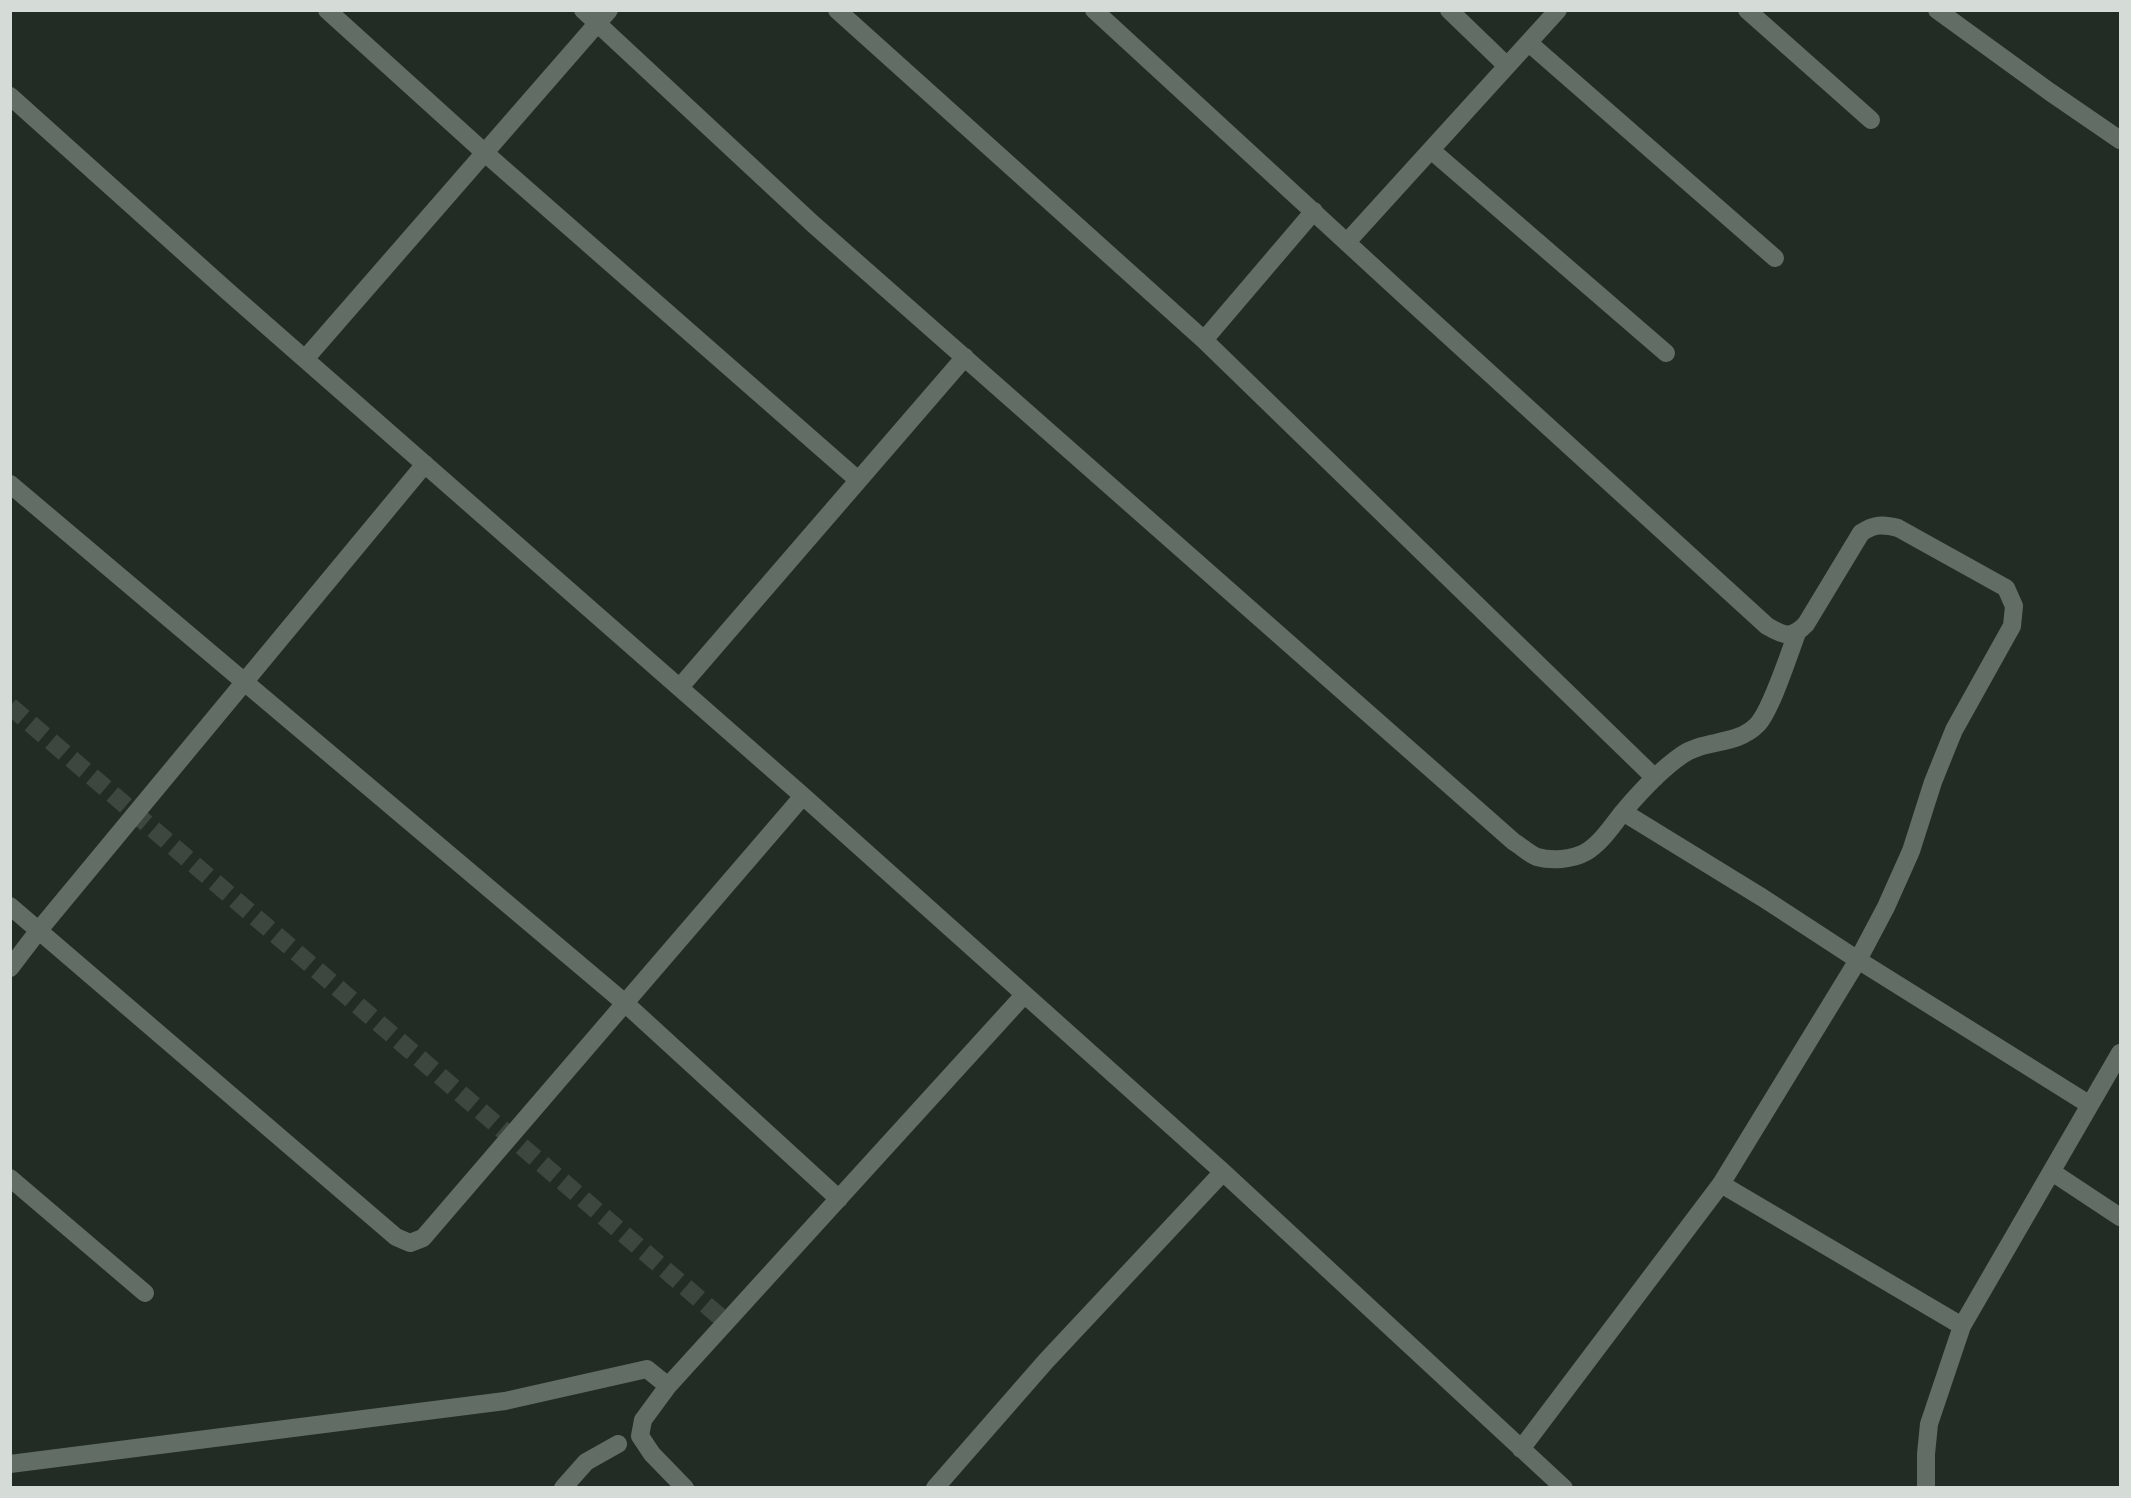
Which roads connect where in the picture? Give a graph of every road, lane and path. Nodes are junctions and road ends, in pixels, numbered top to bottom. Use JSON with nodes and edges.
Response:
{"nodes":[{"id":1,"x":327,"y":10,"type":"edge"},
{"id":2,"x":582,"y":10,"type":"edge"},
{"id":3,"x":837,"y":10,"type":"edge"},
{"id":4,"x":1094,"y":10,"type":"edge"},
{"id":5,"x":1449,"y":10,"type":"edge"},
{"id":6,"x":1558,"y":10,"type":"edge"},
{"id":7,"x":1747,"y":10,"type":"edge"},
{"id":8,"x":1937,"y":10,"type":"edge"},
{"id":9,"x":603,"y":17,"type":"edge"},
{"id":10,"x":1528,"y":43,"type":"junction"},
{"id":11,"x":1508,"y":66,"type":"junction"},
{"id":12,"x":10,"y":96,"type":"edge"},
{"id":13,"x":1871,"y":120,"type":"dead end"},
{"id":14,"x":2121,"y":140,"type":"edge"},
{"id":15,"x":1431,"y":150,"type":"junction"},
{"id":16,"x":485,"y":153,"type":"junction"},
{"id":17,"x":1314,"y":211,"type":"junction"},
{"id":18,"x":1347,"y":242,"type":"junction"},
{"id":19,"x":1775,"y":258,"type":"dead end"},
{"id":20,"x":1204,"y":340,"type":"junction"},
{"id":21,"x":1666,"y":353,"type":"dead end"},
{"id":22,"x":965,"y":357,"type":"junction"},
{"id":23,"x":305,"y":359,"type":"junction"},
{"id":24,"x":425,"y":464,"type":"junction"},
{"id":25,"x":858,"y":480,"type":"junction"},
{"id":26,"x":10,"y":483,"type":"edge"},
{"id":27,"x":1797,"y":633,"type":"junction"},
{"id":28,"x":245,"y":681,"type":"junction"},
{"id":29,"x":680,"y":687,"type":"junction"},
{"id":30,"x":1655,"y":778,"type":"junction"},
{"id":31,"x":803,"y":796,"type":"junction"},
{"id":32,"x":1623,"y":812,"type":"junction"},
{"id":33,"x":10,"y":906,"type":"edge"},
{"id":34,"x":39,"y":930,"type":"junction"},
{"id":35,"x":1858,"y":960,"type":"junction"},
{"id":36,"x":10,"y":968,"type":"edge"},
{"id":37,"x":1024,"y":995,"type":"junction"},
{"id":38,"x":626,"y":1004,"type":"junction"},
{"id":39,"x":2121,"y":1053,"type":"edge"},
{"id":40,"x":2090,"y":1105,"type":"junction"},
{"id":41,"x":1223,"y":1172,"type":"junction"},
{"id":42,"x":2052,"y":1172,"type":"junction"},
{"id":43,"x":10,"y":1178,"type":"edge"},
{"id":44,"x":1721,"y":1184,"type":"junction"},
{"id":45,"x":839,"y":1199,"type":"junction"},
{"id":46,"x":2121,"y":1217,"type":"edge"},
{"id":47,"x":145,"y":1293,"type":"dead end"},
{"id":48,"x":1962,"y":1326,"type":"junction"},
{"id":49,"x":668,"y":1386,"type":"junction"},
{"id":50,"x":618,"y":1444,"type":"dead end"},
{"id":51,"x":1521,"y":1449,"type":"junction"},
{"id":52,"x":10,"y":1464,"type":"edge"},
{"id":53,"x":563,"y":1488,"type":"edge"},
{"id":54,"x":685,"y":1488,"type":"edge"},
{"id":55,"x":935,"y":1488,"type":"edge"},
{"id":56,"x":1564,"y":1488,"type":"edge"},
{"id":57,"x":1926,"y":1488,"type":"edge"}],
"edges":[{"from":1,"to":16,"type":"street"},
{"from":2,"to":9,"type":"street"},
{"from":3,"to":20,"type":"street"},
{"from":4,"to":17,"type":"street"},
{"from":5,"to":11,"type":"street"},
{"from":6,"to":10,"type":"street"},
{"from":7,"to":13,"type":"street"},
{"from":8,"to":14,"type":"street"},
{"from":9,"to":16,"type":"street"},
{"from":9,"to":22,"type":"street"},
{"from":10,"to":11,"type":"street"},
{"from":10,"to":19,"type":"street"},
{"from":11,"to":15,"type":"street"},
{"from":12,"to":23,"type":"street"},
{"from":15,"to":18,"type":"street"},
{"from":15,"to":21,"type":"street"},
{"from":16,"to":23,"type":"street"},
{"from":16,"to":25,"type":"street"},
{"from":17,"to":18,"type":"street"},
{"from":17,"to":20,"type":"street"},
{"from":18,"to":27,"type":"street"},
{"from":20,"to":30,"type":"street"},
{"from":22,"to":25,"type":"street"},
{"from":22,"to":32,"type":"street"},
{"from":23,"to":24,"type":"street"},
{"from":24,"to":28,"type":"street"},
{"from":24,"to":29,"type":"street"},
{"from":25,"to":29,"type":"street"},
{"from":26,"to":28,"type":"street"},
{"from":27,"to":30,"type":"street"},
{"from":27,"to":35,"type":"street"},
{"from":28,"to":34,"type":"street"},
{"from":28,"to":38,"type":"street"},
{"from":29,"to":31,"type":"street"},
{"from":30,"to":32,"type":"street"},
{"from":31,"to":37,"type":"street"},
{"from":31,"to":38,"type":"street"},
{"from":32,"to":35,"type":"street"},
{"from":33,"to":34,"type":"street"},
{"from":34,"to":36,"type":"street"},
{"from":34,"to":38,"type":"street"},
{"from":35,"to":40,"type":"street"},
{"from":35,"to":44,"type":"street"},
{"from":37,"to":41,"type":"street"},
{"from":37,"to":45,"type":"street"},
{"from":38,"to":45,"type":"street"},
{"from":39,"to":40,"type":"street"},
{"from":40,"to":42,"type":"street"},
{"from":41,"to":51,"type":"street"},
{"from":41,"to":55,"type":"street"},
{"from":42,"to":46,"type":"street"},
{"from":42,"to":48,"type":"street"},
{"from":43,"to":47,"type":"street"},
{"from":44,"to":48,"type":"street"},
{"from":44,"to":51,"type":"street"},
{"from":45,"to":49,"type":"street"},
{"from":48,"to":57,"type":"street"},
{"from":49,"to":52,"type":"street"},
{"from":49,"to":54,"type":"street"},
{"from":50,"to":53,"type":"street"},
{"from":51,"to":56,"type":"street"}]}
